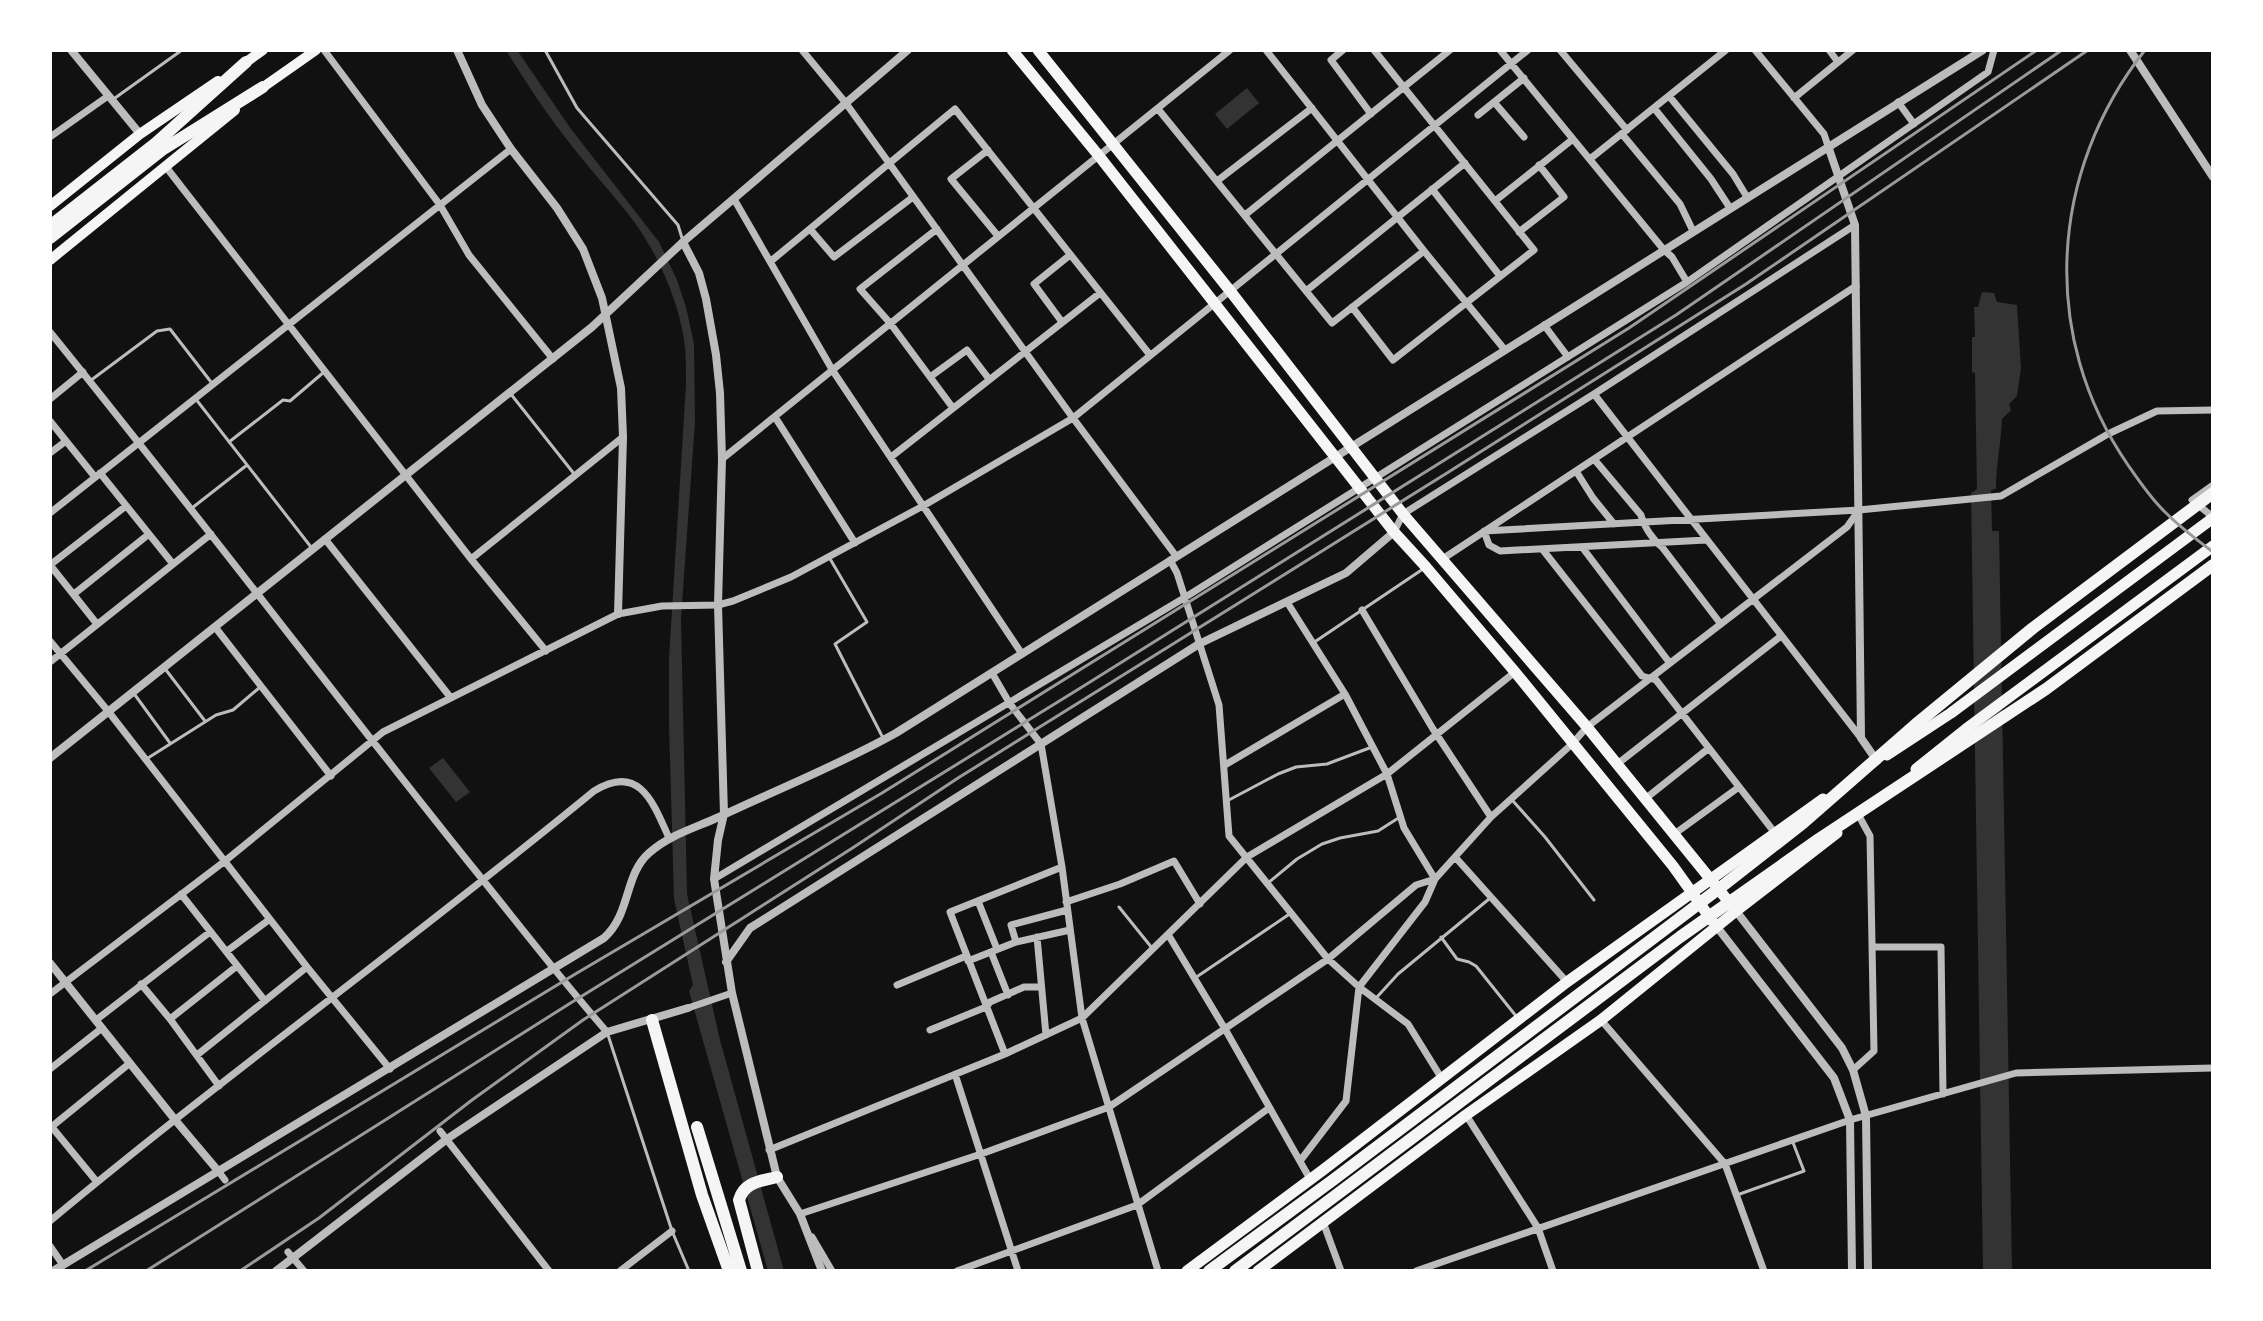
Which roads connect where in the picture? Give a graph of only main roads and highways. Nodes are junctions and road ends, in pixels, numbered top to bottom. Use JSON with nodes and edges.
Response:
{"nodes":[{"id":1,"x":262,"y":50,"type":"edge"},
{"id":2,"x":316,"y":50,"type":"edge"},
{"id":3,"x":1012,"y":50,"type":"edge"},
{"id":4,"x":1038,"y":50,"type":"edge"},
{"id":5,"x":246,"y":62,"type":"junction"},
{"id":6,"x":263,"y":87,"type":"junction"},
{"id":7,"x":50,"y":206,"type":"edge"},
{"id":8,"x":50,"y":226,"type":"edge"},
{"id":9,"x":50,"y":238,"type":"edge"},
{"id":10,"x":50,"y":260,"type":"edge"},
{"id":11,"x":2213,"y":493,"type":"edge"},
{"id":12,"x":2213,"y":517,"type":"edge"},
{"id":13,"x":2213,"y":546,"type":"edge"},
{"id":14,"x":2213,"y":565,"type":"edge"},
{"id":15,"x":1711,"y":879,"type":"junction"},
{"id":16,"x":1691,"y":894,"type":"junction"},
{"id":17,"x":1736,"y":911,"type":"junction"},
{"id":18,"x":1717,"y":927,"type":"junction"},
{"id":19,"x":652,"y":1020,"type":"road end"},
{"id":20,"x":697,"y":1127,"type":"dead end"},
{"id":21,"x":771,"y":1178,"type":"road end"},
{"id":22,"x":729,"y":1271,"type":"edge"},
{"id":23,"x":741,"y":1271,"type":"edge"},
{"id":24,"x":758,"y":1271,"type":"edge"},
{"id":25,"x":1187,"y":1271,"type":"edge"},
{"id":26,"x":1209,"y":1271,"type":"edge"},
{"id":27,"x":1235,"y":1271,"type":"edge"},
{"id":28,"x":1258,"y":1271,"type":"edge"}],
"edges":[{"from":1,"to":5,"type":"main road"},
{"from":2,"to":6,"type":"main road"},
{"from":3,"to":16,"type":"highway"},
{"from":4,"to":15,"type":"highway"},
{"from":5,"to":7,"type":"main road"},
{"from":5,"to":8,"type":"highway"},
{"from":6,"to":9,"type":"highway"},
{"from":6,"to":10,"type":"main road"},
{"from":11,"to":26,"type":"highway"},
{"from":12,"to":15,"type":"highway"},
{"from":13,"to":17,"type":"highway"},
{"from":14,"to":27,"type":"highway"},
{"from":15,"to":16,"type":"highway"},
{"from":15,"to":17,"type":"highway"},
{"from":16,"to":18,"type":"highway"},
{"from":16,"to":25,"type":"highway"},
{"from":17,"to":18,"type":"highway"},
{"from":18,"to":28,"type":"highway"},
{"from":19,"to":22,"type":"highway"},
{"from":20,"to":23,"type":"highway"},
{"from":21,"to":24,"type":"highway"}]}
